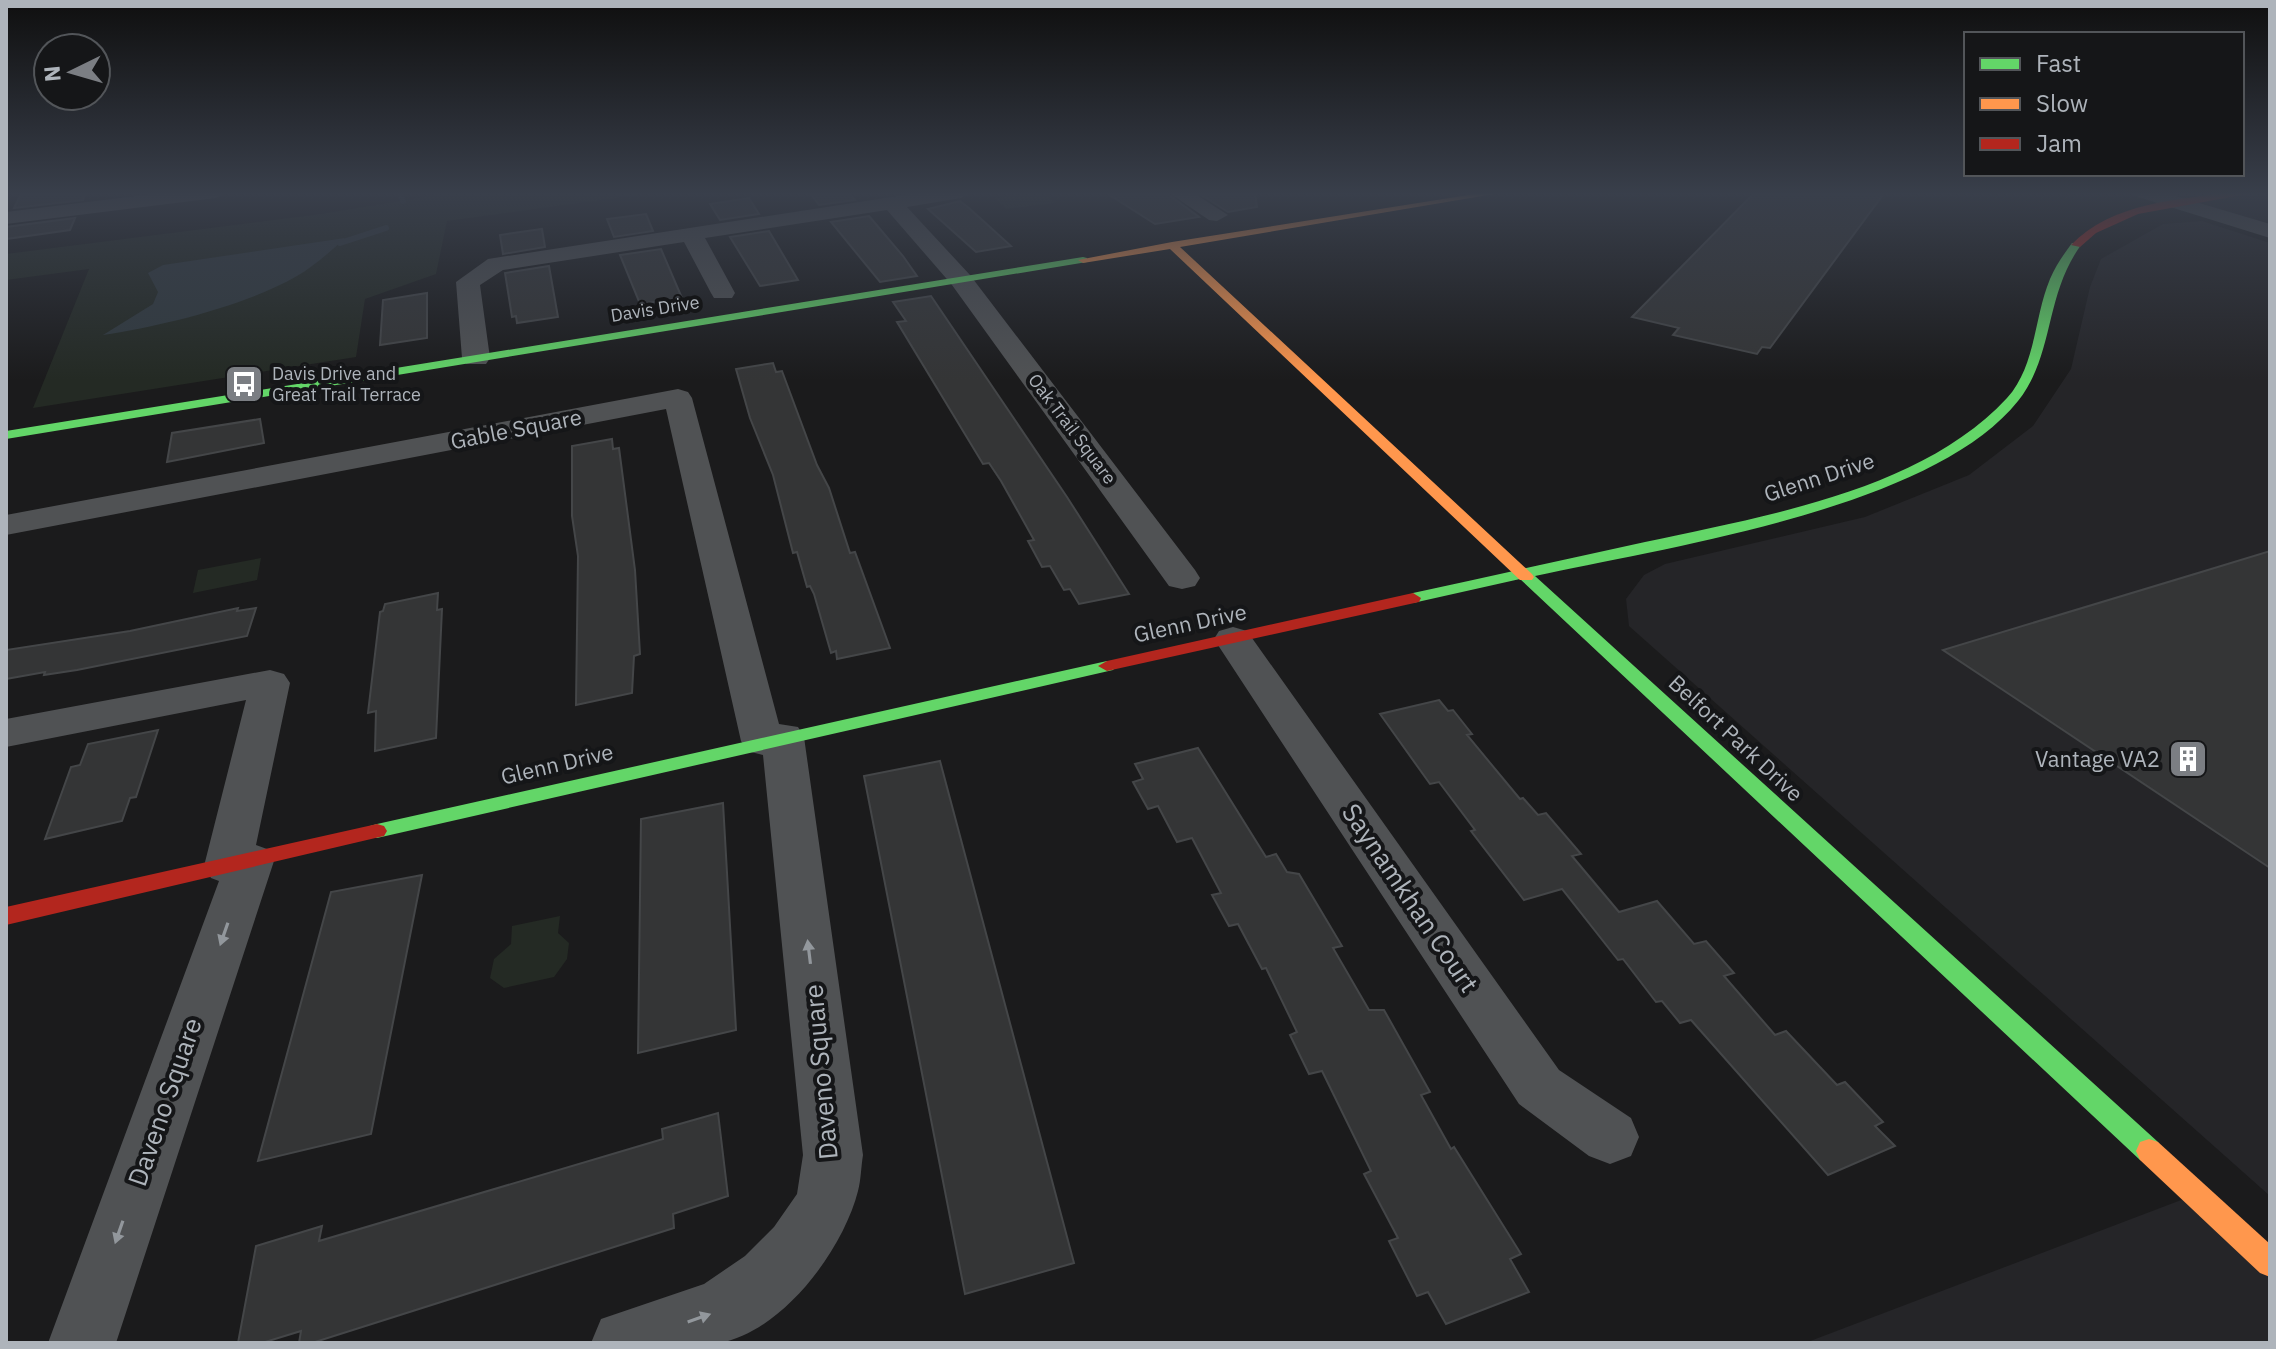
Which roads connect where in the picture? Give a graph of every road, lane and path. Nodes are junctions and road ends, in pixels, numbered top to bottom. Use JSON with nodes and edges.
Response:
{"nodes":[{"id":1,"x":547,"y":255,"type":"edge"},
{"id":2,"x":703,"y":255,"type":"edge"},
{"id":3,"x":939,"y":255,"type":"edge"},
{"id":4,"x":1112,"y":255,"type":"edge"},
{"id":5,"x":1183,"y":255,"type":"edge"},
{"id":6,"x":2067,"y":255,"type":"edge"},
{"id":7,"x":961,"y":280,"type":"junction"},
{"id":8,"x":723,"y":293,"type":"dead end"},
{"id":9,"x":476,"y":358,"type":"junction"},
{"id":10,"x":6,"y":435,"type":"edge"},
{"id":11,"x":6,"y":525,"type":"edge"},
{"id":12,"x":1522,"y":573,"type":"junction"},
{"id":13,"x":1182,"y":578,"type":"dead end"},
{"id":14,"x":1233,"y":639,"type":"junction"},
{"id":15,"x":6,"y":733,"type":"edge"},
{"id":16,"x":773,"y":739,"type":"junction"},
{"id":17,"x":239,"y":863,"type":"junction"},
{"id":18,"x":6,"y":916,"type":"edge"},
{"id":19,"x":1610,"y":1137,"type":"dead end"},
{"id":20,"x":2270,"y":1263,"type":"edge"},
{"id":21,"x":82,"y":1343,"type":"edge"},
{"id":22,"x":625,"y":1343,"type":"edge"}],
"edges":[{"from":1,"to":9,"type":"street"},
{"from":2,"to":8,"type":"street"},
{"from":3,"to":7,"type":"street","name":"Oak Trail Square"},
{"from":4,"to":7,"type":"street","name":"Davis Drive"},
{"from":5,"to":12,"type":"street","name":"Belfort Park Drive"},
{"from":6,"to":12,"type":"street","name":"Glenn Drive"},
{"from":7,"to":9,"type":"street","name":"Davis Drive"},
{"from":7,"to":13,"type":"street","name":"Oak Trail Square"},
{"from":9,"to":10,"type":"street","name":"Davis Drive"},
{"from":11,"to":16,"type":"street","name":"Gable Square"},
{"from":12,"to":14,"type":"street","name":"Glenn Drive"},
{"from":12,"to":20,"type":"street","name":"Belfort Park Drive"},
{"from":14,"to":16,"type":"street","name":"Glenn Drive"},
{"from":14,"to":19,"type":"street","name":"Saynamkhan Court"},
{"from":15,"to":17,"type":"street"},
{"from":16,"to":17,"type":"street","name":"Glenn Drive"},
{"from":22,"to":16,"type":"street","name":"Daveno Square","one_way":true},
{"from":17,"to":18,"type":"street","name":"Glenn Drive"},
{"from":17,"to":21,"type":"street","name":"Daveno Square","one_way":true}]}
